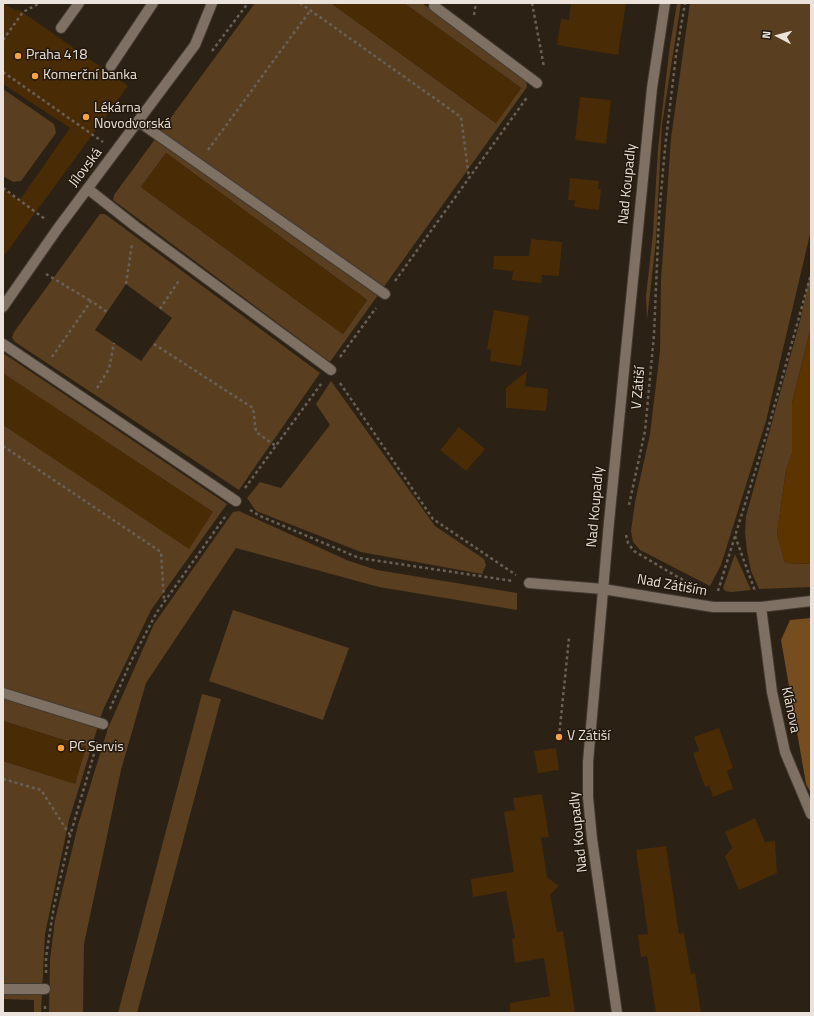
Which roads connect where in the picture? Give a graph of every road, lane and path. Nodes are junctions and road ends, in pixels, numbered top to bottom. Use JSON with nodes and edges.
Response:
{"nodes":[{"id":1,"x":40,"y":3,"type":"edge"},
{"id":2,"x":79,"y":3,"type":"edge"},
{"id":3,"x":152,"y":3,"type":"edge"},
{"id":4,"x":212,"y":3,"type":"edge"},
{"id":5,"x":300,"y":3,"type":"edge"},
{"id":6,"x":445,"y":3,"type":"edge"},
{"id":7,"x":532,"y":3,"type":"edge"},
{"id":8,"x":665,"y":3,"type":"edge"},
{"id":9,"x":685,"y":3,"type":"edge"},
{"id":10,"x":433,"y":4,"type":"edge"},
{"id":11,"x":310,"y":11,"type":"junction"},
{"id":12,"x":61,"y":28,"type":"dead end"},
{"id":13,"x":3,"y":40,"type":"edge"},
{"id":14,"x":112,"y":66,"type":"dead end"},
{"id":15,"x":3,"y":72,"type":"edge"},
{"id":16,"x":545,"y":72,"type":"dead end"},
{"id":17,"x":537,"y":83,"type":"dead end"},
{"id":18,"x":139,"y":122,"type":"junction"},
{"id":19,"x":117,"y":151,"type":"junction"},
{"id":20,"x":199,"y":163,"type":"junction"},
{"id":21,"x":469,"y":178,"type":"dead end"},
{"id":22,"x":3,"y":188,"type":"edge"},
{"id":23,"x":88,"y":189,"type":"junction"},
{"id":24,"x":135,"y":226,"type":"junction"},
{"id":25,"x":58,"y":228,"type":"junction"},
{"id":26,"x":189,"y":265,"type":"junction"},
{"id":27,"x":31,"y":266,"type":"junction"},
{"id":28,"x":811,"y":274,"type":"edge"},
{"id":29,"x":126,"y":284,"type":"dead end"},
{"id":30,"x":385,"y":294,"type":"dead end"},
{"id":31,"x":91,"y":301,"type":"junction"},
{"id":32,"x":3,"y":307,"type":"edge"},
{"id":33,"x":160,"y":309,"type":"dead end"},
{"id":34,"x":107,"y":312,"type":"dead end"},
{"id":35,"x":114,"y":343,"type":"dead end"},
{"id":36,"x":3,"y":344,"type":"edge"},
{"id":37,"x":154,"y":344,"type":"dead end"},
{"id":38,"x":331,"y":370,"type":"joint"},
{"id":39,"x":42,"y":371,"type":"junction"},
{"id":40,"x":88,"y":402,"type":"junction"},
{"id":41,"x":3,"y":446,"type":"edge"},
{"id":42,"x":276,"y":446,"type":"dead end"},
{"id":43,"x":236,"y":502,"type":"junction"},
{"id":44,"x":628,"y":509,"type":"dead end"},
{"id":45,"x":625,"y":533,"type":"dead end"},
{"id":46,"x":735,"y":536,"type":"junction"},
{"id":47,"x":528,"y":583,"type":"junction"},
{"id":48,"x":697,"y":586,"type":"dead end"},
{"id":49,"x":603,"y":589,"type":"junction"},
{"id":50,"x":164,"y":601,"type":"junction"},
{"id":51,"x":811,"y":601,"type":"edge"},
{"id":52,"x":714,"y":607,"type":"junction"},
{"id":53,"x":761,"y":607,"type":"junction"},
{"id":54,"x":569,"y":638,"type":"dead end"},
{"id":55,"x":3,"y":693,"type":"edge"},
{"id":56,"x":103,"y":724,"type":"junction"},
{"id":57,"x":559,"y":737,"type":"dead end"},
{"id":58,"x":3,"y":779,"type":"edge"},
{"id":59,"x":811,"y":814,"type":"edge"},
{"id":60,"x":70,"y":836,"type":"junction"},
{"id":61,"x":3,"y":989,"type":"edge"},
{"id":62,"x":45,"y":989,"type":"joint"},
{"id":63,"x":617,"y":1013,"type":"edge"}],
"edges":[{"from":1,"to":13,"type":"path"},
{"from":2,"to":12,"type":"street"},
{"from":3,"to":14,"type":"street"},
{"from":4,"to":18,"type":"street","name":"Jílovská"},
{"from":5,"to":11,"type":"path"},
{"from":6,"to":10,"type":"street"},
{"from":7,"to":16,"type":"path"},
{"from":8,"to":49,"type":"street","name":"Nad Koupadly"},
{"from":9,"to":44,"type":"path","name":"V Zátiší"},
{"from":10,"to":17,"type":"street"},
{"from":11,"to":20,"type":"path"},
{"from":11,"to":21,"type":"path"},
{"from":15,"to":19,"type":"path"},
{"from":18,"to":19,"type":"street","name":"Jílovská"},
{"from":18,"to":20,"type":"street"},
{"from":19,"to":23,"type":"street","name":"Jílovská"},
{"from":20,"to":30,"type":"street"},
{"from":22,"to":25,"type":"path"},
{"from":23,"to":24,"type":"street"},
{"from":23,"to":25,"type":"street","name":"Jílovská"},
{"from":24,"to":26,"type":"street"},
{"from":24,"to":29,"type":"path"},
{"from":25,"to":27,"type":"street","name":"Jílovská"},
{"from":26,"to":33,"type":"path"},
{"from":26,"to":38,"type":"street"},
{"from":27,"to":31,"type":"path"},
{"from":27,"to":32,"type":"street","name":"Jílovská"},
{"from":28,"to":46,"type":"path"},
{"from":31,"to":34,"type":"path"},
{"from":31,"to":39,"type":"path"},
{"from":35,"to":40,"type":"path"},
{"from":36,"to":39,"type":"street"},
{"from":37,"to":42,"type":"path"},
{"from":38,"to":47,"type":"path"},
{"from":39,"to":40,"type":"street"},
{"from":40,"to":43,"type":"street"},
{"from":41,"to":50,"type":"path"},
{"from":43,"to":47,"type":"path"},
{"from":43,"to":50,"type":"path"},
{"from":45,"to":48,"type":"path"},
{"from":46,"to":52,"type":"path"},
{"from":46,"to":53,"type":"path"},
{"from":47,"to":49,"type":"street","name":"Nad Zátiším"},
{"from":49,"to":52,"type":"street","name":"Nad Zátiším"},
{"from":49,"to":63,"type":"street","name":"Nad Koupadly"},
{"from":50,"to":56,"type":"path"},
{"from":51,"to":53,"type":"street","name":"Nad Zátiším"},
{"from":52,"to":53,"type":"street","name":"Nad Zátiším"},
{"from":53,"to":59,"type":"street","name":"Klánova"},
{"from":54,"to":57,"type":"path"},
{"from":55,"to":56,"type":"street"},
{"from":56,"to":60,"type":"path"},
{"from":58,"to":60,"type":"path"},
{"from":60,"to":62,"type":"path"},
{"from":61,"to":62,"type":"street"}]}
